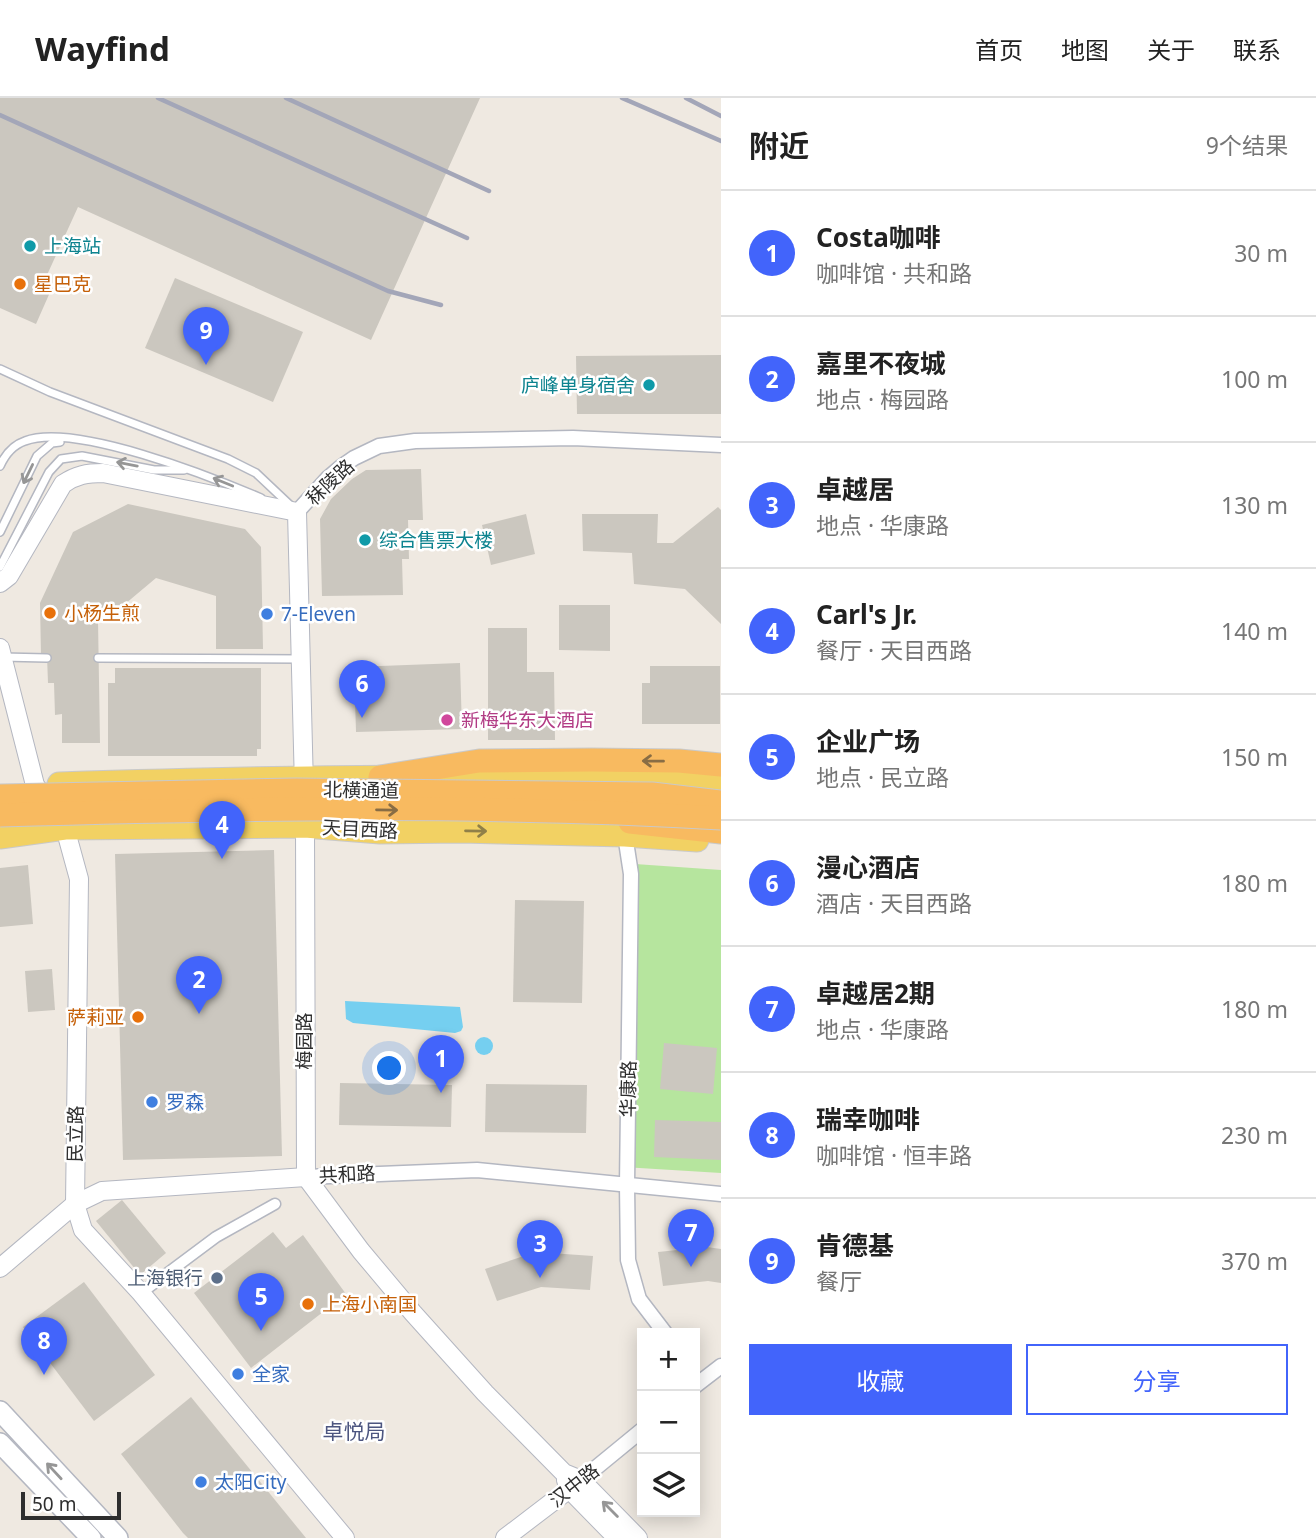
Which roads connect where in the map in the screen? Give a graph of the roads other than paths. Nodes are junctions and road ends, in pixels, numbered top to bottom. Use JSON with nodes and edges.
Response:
{"nodes":[{"id":1,"x":0,"y":369,"type":"edge"},
{"id":2,"x":71,"y":439,"type":"junction"},
{"id":3,"x":721,"y":444,"type":"edge"},
{"id":4,"x":0,"y":466,"type":"edge"},
{"id":5,"x":195,"y":470,"type":"junction"},
{"id":6,"x":298,"y":513,"type":"junction"},
{"id":7,"x":0,"y":532,"type":"edge"},
{"id":8,"x":0,"y":567,"type":"edge"},
{"id":9,"x":0,"y":583,"type":"edge"},
{"id":10,"x":1,"y":653,"type":"edge"},
{"id":11,"x":47,"y":658,"type":"dead end"},
{"id":12,"x":98,"y":658,"type":"dead end"},
{"id":13,"x":302,"y":659,"type":"junction"},
{"id":14,"x":721,"y":765,"type":"edge"},
{"id":15,"x":304,"y":776,"type":"junction"},
{"id":16,"x":380,"y":778,"type":"junction"},
{"id":17,"x":36,"y":785,"type":"junction"},
{"id":18,"x":721,"y":786,"type":"edge"},
{"id":19,"x":0,"y":789,"type":"edge"},
{"id":20,"x":0,"y":796,"type":"edge"},
{"id":21,"x":721,"y":802,"type":"edge"},
{"id":22,"x":140,"y":812,"type":"junction"},
{"id":23,"x":583,"y":813,"type":"junction"},
{"id":24,"x":0,"y":815,"type":"edge"},
{"id":25,"x":721,"y":818,"type":"edge"},
{"id":26,"x":0,"y":824,"type":"edge"},
{"id":27,"x":305,"y":826,"type":"junction"},
{"id":28,"x":65,"y":828,"type":"junction"},
{"id":29,"x":721,"y":832,"type":"edge"},
{"id":30,"x":625,"y":835,"type":"junction"},
{"id":31,"x":0,"y":837,"type":"edge"},
{"id":32,"x":721,"y":841,"type":"edge"},
{"id":33,"x":306,"y":1177,"type":"junction"},
{"id":34,"x":627,"y":1185,"type":"junction"},
{"id":35,"x":721,"y":1194,"type":"edge"},
{"id":36,"x":75,"y":1204,"type":"junction"},
{"id":37,"x":275,"y":1204,"type":"dead end"},
{"id":38,"x":0,"y":1268,"type":"edge"},
{"id":39,"x":141,"y":1293,"type":"junction"},
{"id":40,"x":661,"y":1328,"type":"edge"},
{"id":41,"x":721,"y":1366,"type":"edge"},
{"id":42,"x":700,"y":1376,"type":"edge"},
{"id":43,"x":0,"y":1411,"type":"edge"},
{"id":44,"x":637,"y":1434,"type":"edge"},
{"id":45,"x":0,"y":1443,"type":"edge"},
{"id":46,"x":571,"y":1481,"type":"junction"},
{"id":47,"x":92,"y":1538,"type":"edge"},
{"id":48,"x":118,"y":1538,"type":"edge"},
{"id":49,"x":345,"y":1538,"type":"edge"},
{"id":50,"x":505,"y":1538,"type":"edge"},
{"id":51,"x":617,"y":1538,"type":"edge"},
{"id":52,"x":638,"y":1538,"type":"edge"}],
"edges":[{"from":1,"to":6,"type":"lane"},
{"from":2,"to":4,"type":"lane"},
{"from":2,"to":5,"type":"lane"},
{"from":2,"to":7,"type":"lane","one_way":true},
{"from":3,"to":6,"type":"street","name":"秣陵路"},
{"from":6,"to":5,"type":"lane","one_way":true},
{"from":5,"to":8,"type":"lane","one_way":true},
{"from":6,"to":9,"type":"street","name":"秣陵路"},
{"from":6,"to":13,"type":"street","name":"梅园路"},
{"from":10,"to":11,"type":"lane"},
{"from":10,"to":17,"type":"street","name":"民立路"},
{"from":12,"to":13,"type":"lane"},
{"from":13,"to":15,"type":"street","name":"梅园路"},
{"from":14,"to":16,"type":"highway","one_way":true},
{"from":15,"to":16,"type":"main road"},
{"from":15,"to":17,"type":"main road"},
{"from":15,"to":27,"type":"street","name":"梅园路"},
{"from":16,"to":18,"type":"main road"},
{"from":17,"to":19,"type":"main road"},
{"from":17,"to":28,"type":"street","name":"民立路"},
{"from":20,"to":21,"type":"highway","name":"北横通道","bridge":true},
{"from":22,"to":23,"type":"highway","name":"北横通道","one_way":true,"bridge":true},
{"from":22,"to":24,"type":"highway","name":"北横通道","bridge":true},
{"from":22,"to":26,"type":"highway","bridge":true},
{"from":23,"to":25,"type":"highway","name":"北横通道","bridge":true},
{"from":23,"to":29,"type":"highway","bridge":true},
{"from":26,"to":28,"type":"main road"},
{"from":27,"to":28,"type":"main road","name":"天目西路"},
{"from":27,"to":30,"type":"main road","name":"天目西路","one_way":true},
{"from":27,"to":33,"type":"street","name":"梅园路"},
{"from":28,"to":31,"type":"main road","name":"天目西路"},
{"from":28,"to":36,"type":"street","name":"民立路"},
{"from":30,"to":32,"type":"main road","name":"天目西路"},
{"from":30,"to":34,"type":"street","name":"华康路"},
{"from":33,"to":34,"type":"street","name":"共和路"},
{"from":33,"to":36,"type":"street","name":"共和路"},
{"from":33,"to":46,"type":"street"},
{"from":34,"to":35,"type":"street","name":"共和路"},
{"from":34,"to":40,"type":"street","name":"华康路"},
{"from":36,"to":38,"type":"street","name":"共和路"},
{"from":36,"to":39,"type":"street","name":"民立路"},
{"from":37,"to":39,"type":"street"},
{"from":39,"to":49,"type":"street","name":"民立路"},
{"from":41,"to":42,"type":"street"},
{"from":48,"to":43,"type":"main road","one_way":true},
{"from":44,"to":46,"type":"street","name":"汉中路"},
{"from":45,"to":47,"type":"main road"},
{"from":46,"to":50,"type":"street","name":"汉中路"},
{"from":46,"to":51,"type":"street"},
{"from":52,"to":46,"type":"street","one_way":true}]}
